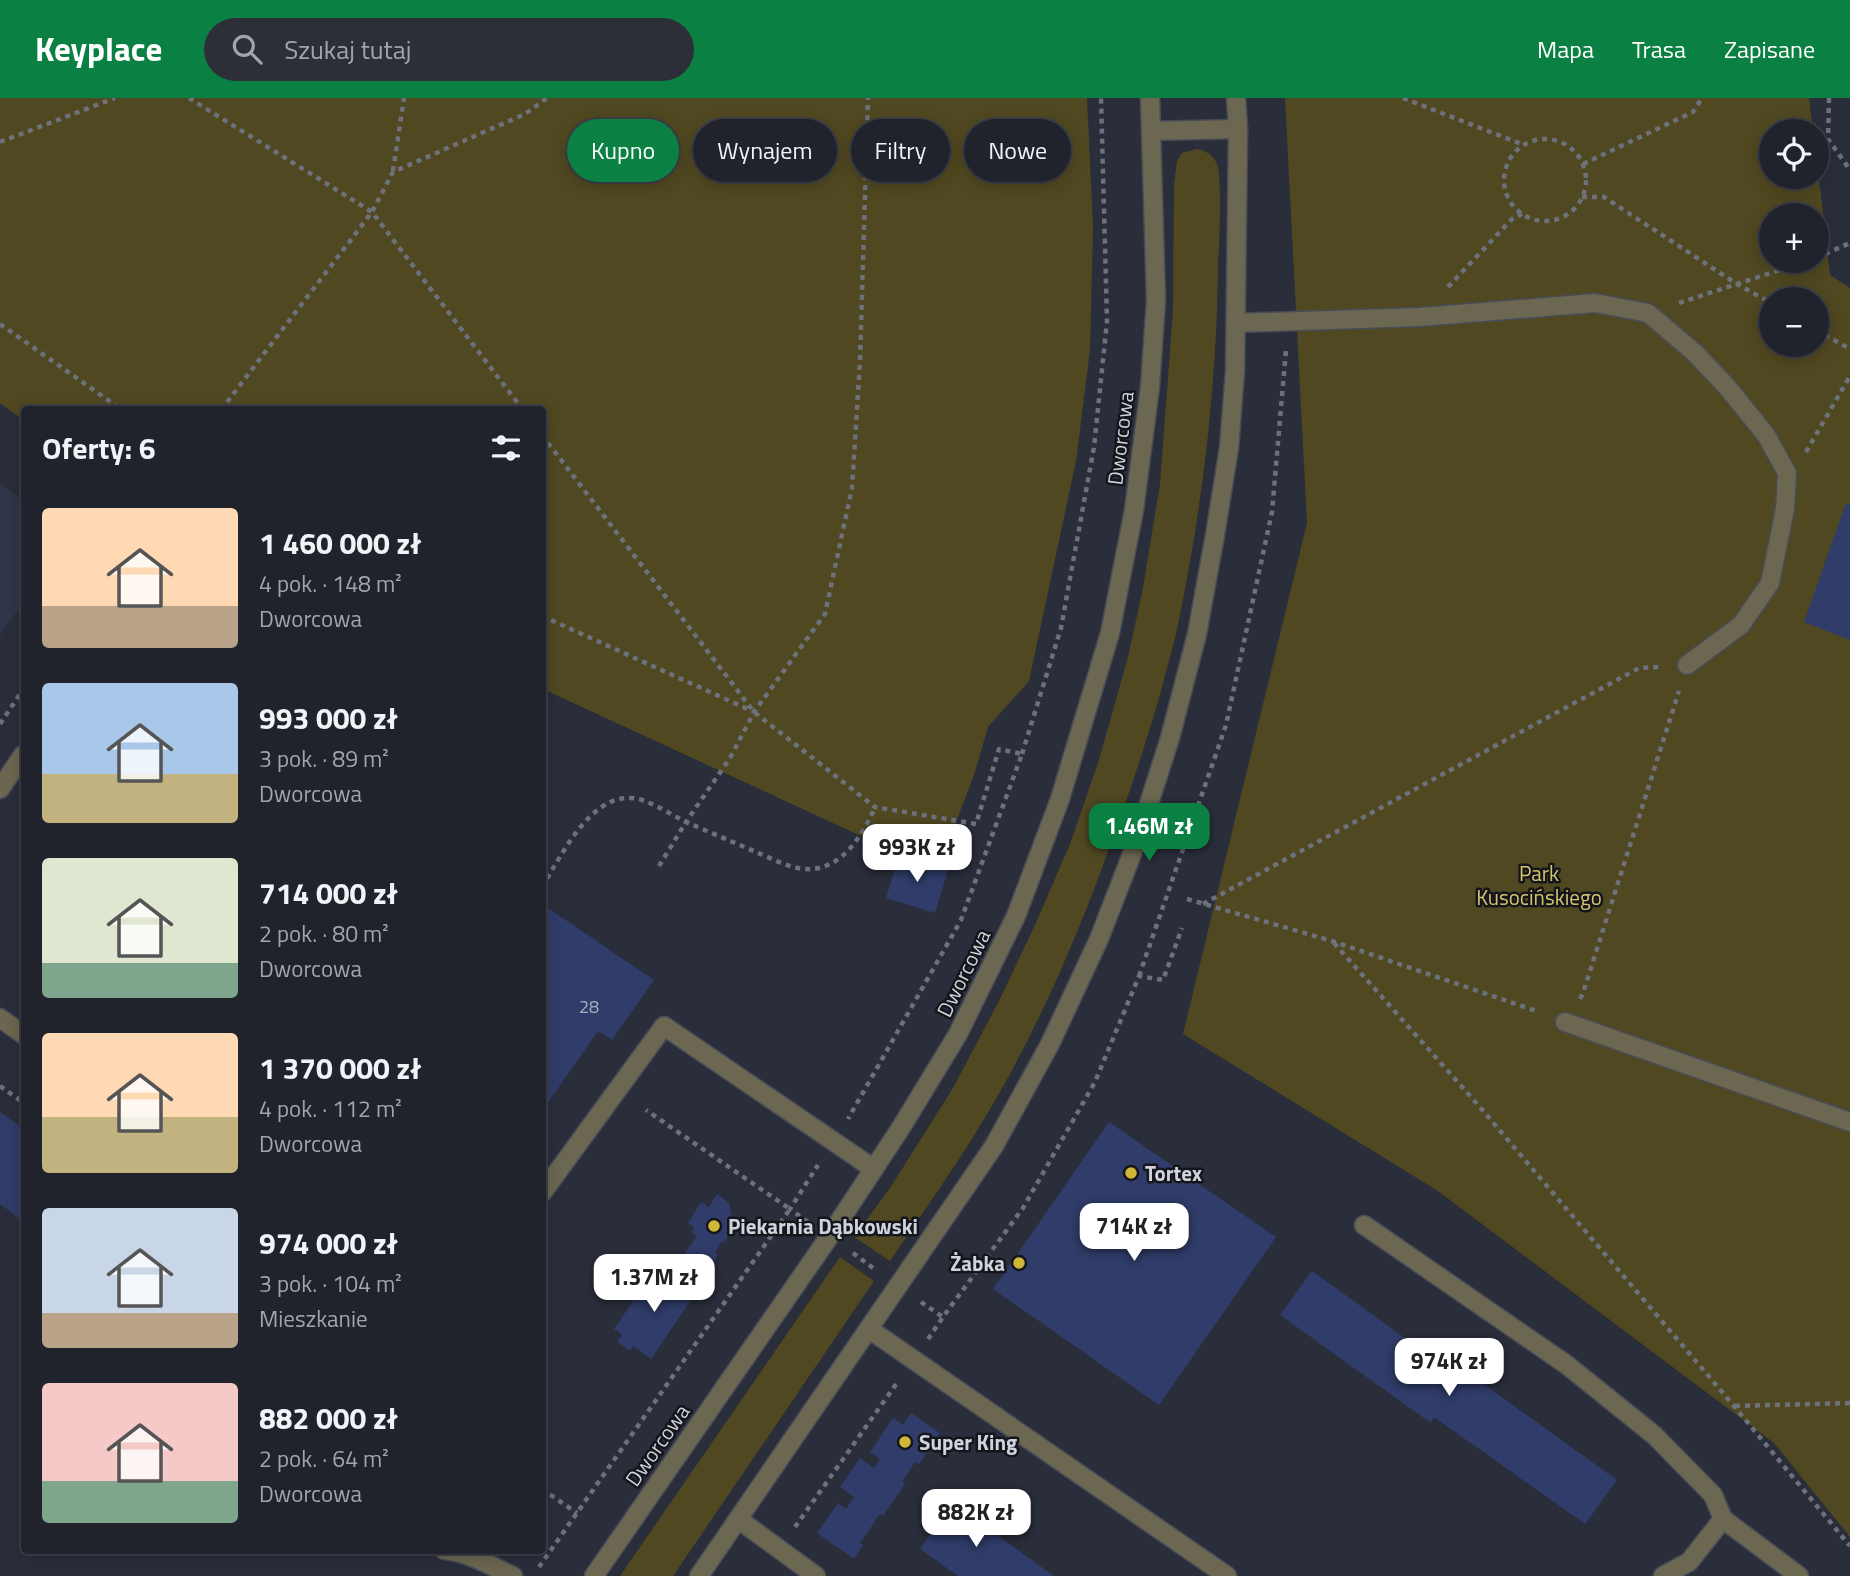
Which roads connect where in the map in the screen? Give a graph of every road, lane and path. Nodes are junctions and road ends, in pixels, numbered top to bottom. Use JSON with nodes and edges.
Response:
{"nodes":[{"id":1,"x":115,"y":98,"type":"edge"},
{"id":2,"x":188,"y":98,"type":"edge"},
{"id":3,"x":404,"y":98,"type":"edge"},
{"id":4,"x":547,"y":98,"type":"edge"},
{"id":5,"x":868,"y":98,"type":"edge"},
{"id":6,"x":1101,"y":98,"type":"edge"},
{"id":7,"x":1150,"y":98,"type":"edge"},
{"id":8,"x":1237,"y":98,"type":"edge"},
{"id":9,"x":1403,"y":98,"type":"edge"},
{"id":10,"x":1702,"y":98,"type":"edge"},
{"id":11,"x":1829,"y":98,"type":"edge"},
{"id":12,"x":1238,"y":129,"type":"junction"},
{"id":13,"x":1151,"y":131,"type":"junction"},
{"id":14,"x":0,"y":142,"type":"edge"},
{"id":15,"x":1524,"y":145,"type":"junction"},
{"id":16,"x":1583,"y":164,"type":"junction"},
{"id":17,"x":1850,"y":170,"type":"edge"},
{"id":18,"x":393,"y":172,"type":"junction"},
{"id":19,"x":1582,"y":197,"type":"junction"},
{"id":20,"x":372,"y":212,"type":"junction"},
{"id":21,"x":1522,"y":214,"type":"junction"},
{"id":22,"x":1850,"y":243,"type":"edge"},
{"id":23,"x":1829,"y":252,"type":"edge"},
{"id":24,"x":1770,"y":273,"type":"edge"},
{"id":25,"x":1737,"y":284,"type":"junction"},
{"id":26,"x":1759,"y":296,"type":"edge"},
{"id":27,"x":1648,"y":313,"type":"junction"},
{"id":28,"x":1420,"y":317,"type":"junction"},
{"id":29,"x":1289,"y":322,"type":"junction"},
{"id":30,"x":1236,"y":323,"type":"junction"},
{"id":31,"x":0,"y":324,"type":"edge"},
{"id":32,"x":1829,"y":337,"type":"edge"},
{"id":33,"x":1850,"y":349,"type":"edge"},
{"id":34,"x":1850,"y":376,"type":"edge"},
{"id":35,"x":116,"y":406,"type":"edge"},
{"id":36,"x":224,"y":406,"type":"edge"},
{"id":37,"x":520,"y":406,"type":"edge"},
{"id":38,"x":546,"y":440,"type":"edge"},
{"id":39,"x":1787,"y":473,"type":"junction"},
{"id":40,"x":546,"y":618,"type":"edge"},
{"id":41,"x":1687,"y":665,"type":"junction"},
{"id":42,"x":21,"y":692,"type":"edge"},
{"id":43,"x":754,"y":712,"type":"junction"},
{"id":44,"x":0,"y":723,"type":"edge"},
{"id":45,"x":1022,"y":754,"type":"junction"},
{"id":46,"x":21,"y":758,"type":"edge"},
{"id":47,"x":0,"y":789,"type":"edge"},
{"id":48,"x":875,"y":807,"type":"junction"},
{"id":49,"x":686,"y":822,"type":"junction"},
{"id":50,"x":659,"y":866,"type":"dead end"},
{"id":51,"x":546,"y":881,"type":"edge"},
{"id":52,"x":1186,"y":899,"type":"dead end"},
{"id":53,"x":1203,"y":904,"type":"junction"},
{"id":54,"x":1182,"y":929,"type":"dead end"},
{"id":55,"x":1332,"y":941,"type":"junction"},
{"id":56,"x":1139,"y":976,"type":"dead end"},
{"id":57,"x":1163,"y":981,"type":"dead end"},
{"id":58,"x":0,"y":1018,"type":"edge"},
{"id":59,"x":1565,"y":1021,"type":"junction"},
{"id":60,"x":21,"y":1033,"type":"edge"},
{"id":61,"x":0,"y":1086,"type":"edge"},
{"id":62,"x":21,"y":1101,"type":"edge"},
{"id":63,"x":646,"y":1110,"type":"dead end"},
{"id":64,"x":854,"y":1110,"type":"dead end"},
{"id":65,"x":1850,"y":1122,"type":"edge"},
{"id":66,"x":874,"y":1169,"type":"junction"},
{"id":67,"x":546,"y":1188,"type":"edge"},
{"id":68,"x":1364,"y":1225,"type":"dead end"},
{"id":69,"x":943,"y":1317,"type":"dead end"},
{"id":70,"x":869,"y":1329,"type":"junction"},
{"id":71,"x":913,"y":1360,"type":"junction"},
{"id":72,"x":1850,"y":1403,"type":"edge"},
{"id":73,"x":1734,"y":1406,"type":"junction"},
{"id":74,"x":546,"y":1492,"type":"edge"},
{"id":75,"x":577,"y":1513,"type":"junction"},
{"id":76,"x":738,"y":1519,"type":"junction"},
{"id":77,"x":1723,"y":1519,"type":"junction"},
{"id":78,"x":1850,"y":1546,"type":"edge"},
{"id":79,"x":780,"y":1548,"type":"junction"},
{"id":80,"x":462,"y":1554,"type":"edge"},
{"id":81,"x":513,"y":1576,"type":"edge"},
{"id":82,"x":532,"y":1576,"type":"edge"},
{"id":83,"x":594,"y":1576,"type":"edge"},
{"id":84,"x":699,"y":1576,"type":"edge"},
{"id":85,"x":816,"y":1576,"type":"edge"},
{"id":86,"x":1227,"y":1576,"type":"edge"},
{"id":87,"x":1662,"y":1576,"type":"edge"},
{"id":88,"x":1799,"y":1576,"type":"edge"}],
"edges":[{"from":1,"to":14,"type":"path"},
{"from":2,"to":20,"type":"path"},
{"from":3,"to":18,"type":"path"},
{"from":4,"to":18,"type":"path"},
{"from":5,"to":43,"type":"path"},
{"from":6,"to":45,"type":"path"},
{"from":7,"to":13,"type":"street","name":"Dworcowa"},
{"from":8,"to":12,"type":"street"},
{"from":9,"to":15,"type":"path"},
{"from":10,"to":16,"type":"path"},
{"from":11,"to":17,"type":"path"},
{"from":12,"to":13,"type":"street"},
{"from":12,"to":30,"type":"street"},
{"from":13,"to":66,"type":"street","name":"Dworcowa"},
{"from":15,"to":16,"type":"path"},
{"from":15,"to":21,"type":"path"},
{"from":16,"to":19,"type":"path"},
{"from":18,"to":20,"type":"path"},
{"from":19,"to":21,"type":"path"},
{"from":19,"to":25,"type":"path"},
{"from":20,"to":36,"type":"path"},
{"from":20,"to":37,"type":"path"},
{"from":21,"to":28,"type":"path"},
{"from":22,"to":23,"type":"path"},
{"from":24,"to":25,"type":"path"},
{"from":25,"to":26,"type":"path"},
{"from":25,"to":27,"type":"path"},
{"from":27,"to":28,"type":"street"},
{"from":27,"to":39,"type":"street"},
{"from":28,"to":29,"type":"street"},
{"from":29,"to":30,"type":"street"},
{"from":29,"to":56,"type":"path"},
{"from":30,"to":70,"type":"street"},
{"from":31,"to":35,"type":"path"},
{"from":32,"to":33,"type":"path"},
{"from":34,"to":39,"type":"path"},
{"from":38,"to":43,"type":"path"},
{"from":39,"to":41,"type":"street"},
{"from":40,"to":43,"type":"path"},
{"from":41,"to":53,"type":"path"},
{"from":41,"to":59,"type":"path"},
{"from":42,"to":44,"type":"path"},
{"from":43,"to":48,"type":"path"},
{"from":43,"to":49,"type":"path"},
{"from":45,"to":48,"type":"path"},
{"from":45,"to":64,"type":"path"},
{"from":46,"to":47,"type":"street"},
{"from":48,"to":49,"type":"path"},
{"from":49,"to":50,"type":"path"},
{"from":49,"to":51,"type":"path"},
{"from":52,"to":53,"type":"path"},
{"from":53,"to":55,"type":"path"},
{"from":54,"to":57,"type":"path"},
{"from":55,"to":59,"type":"path"},
{"from":55,"to":73,"type":"path"},
{"from":58,"to":60,"type":"street"},
{"from":59,"to":65,"type":"street"},
{"from":61,"to":62,"type":"path"},
{"from":63,"to":75,"type":"path"},
{"from":66,"to":67,"type":"street"},
{"from":66,"to":83,"type":"street","name":"Dworcowa"},
{"from":68,"to":77,"type":"street"},
{"from":69,"to":71,"type":"path"},
{"from":70,"to":71,"type":"street"},
{"from":70,"to":76,"type":"street"},
{"from":71,"to":79,"type":"path"},
{"from":71,"to":86,"type":"street"},
{"from":72,"to":73,"type":"path"},
{"from":73,"to":78,"type":"path"},
{"from":74,"to":75,"type":"path"},
{"from":75,"to":82,"type":"path"},
{"from":76,"to":79,"type":"street"},
{"from":76,"to":84,"type":"street"},
{"from":77,"to":87,"type":"street"},
{"from":77,"to":88,"type":"street"},
{"from":79,"to":85,"type":"street"},
{"from":80,"to":81,"type":"street"}]}
